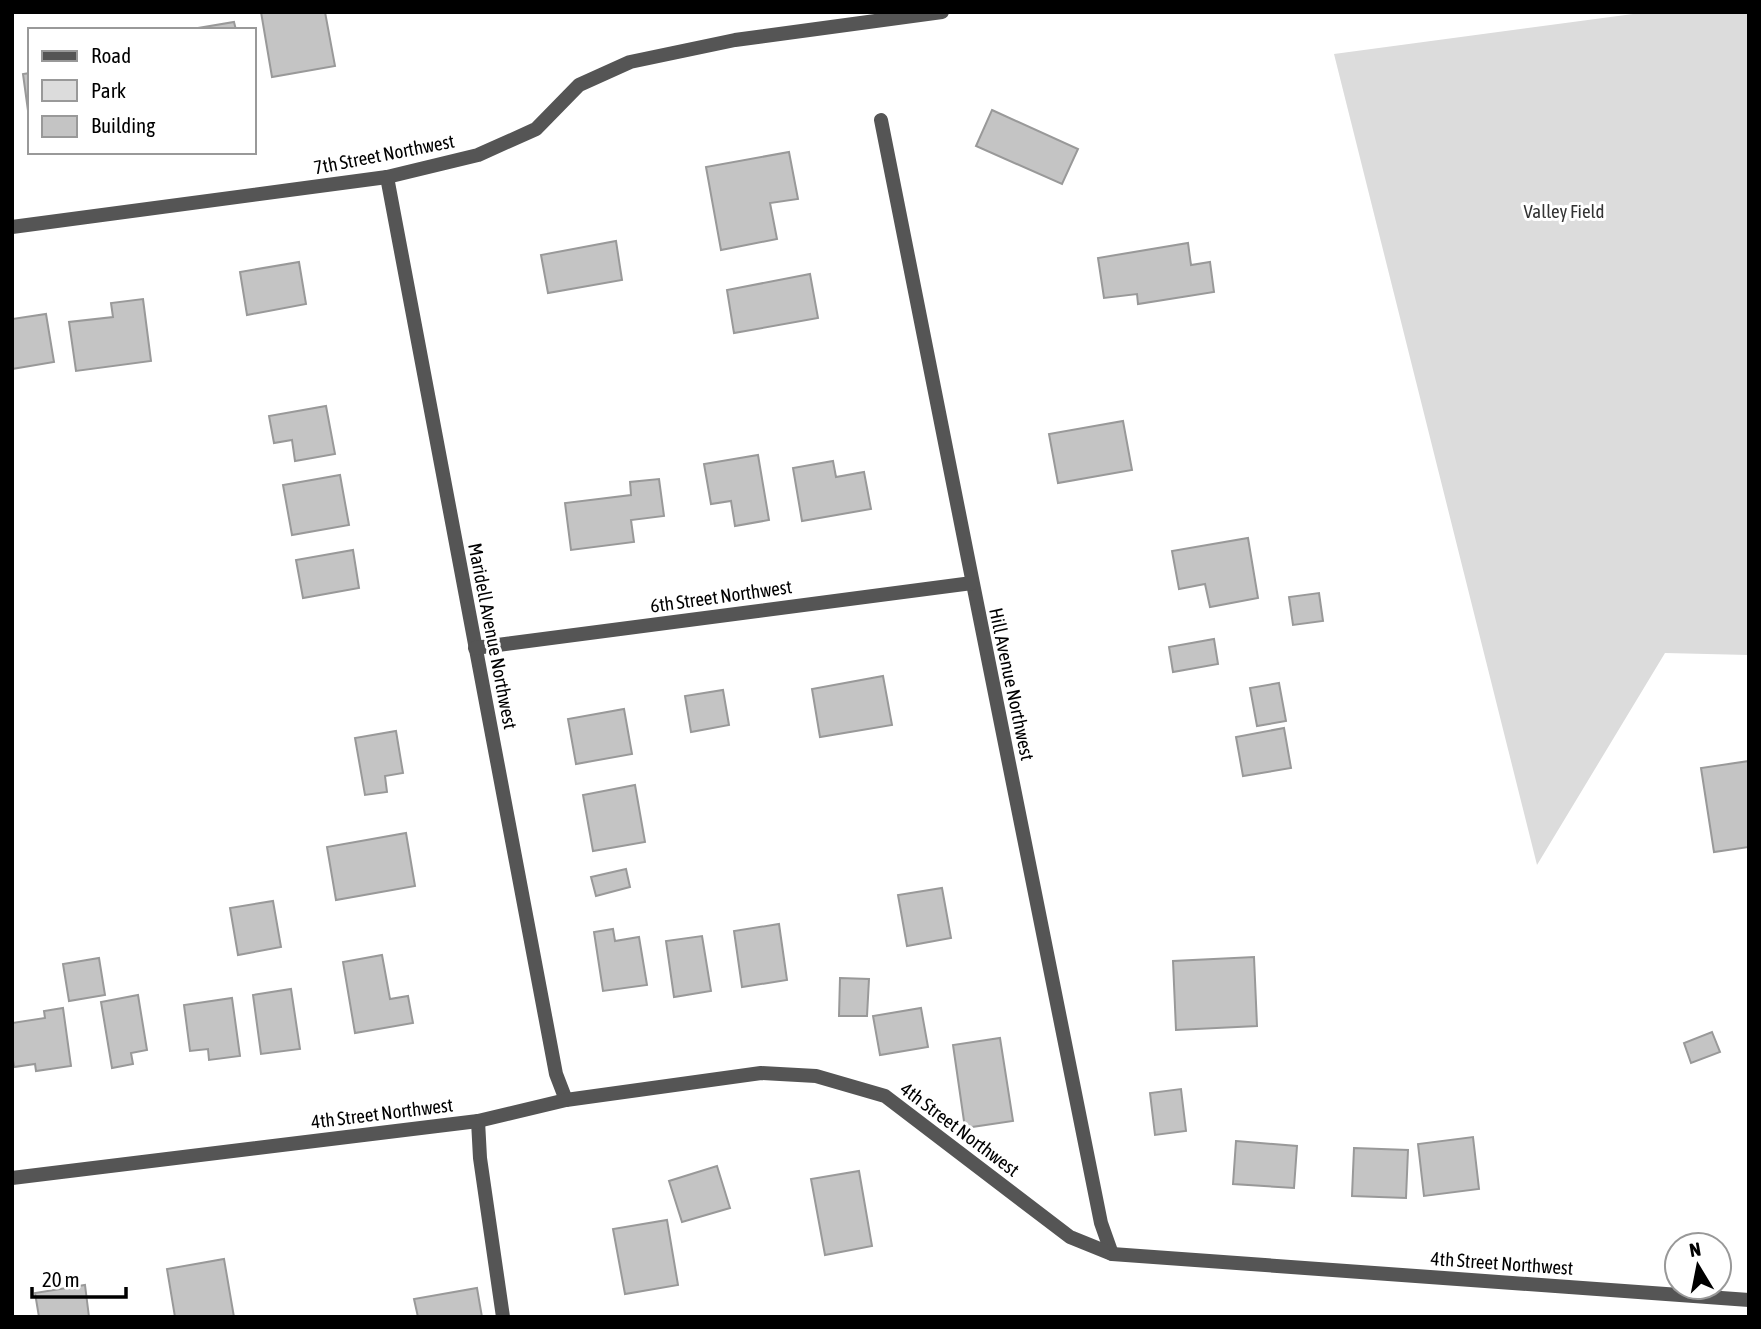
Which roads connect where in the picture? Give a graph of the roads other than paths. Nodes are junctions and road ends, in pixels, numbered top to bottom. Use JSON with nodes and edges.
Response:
{"nodes":[{"id":1,"x":942,"y":12,"type":"edge"},
{"id":2,"x":881,"y":120,"type":"dead end"},
{"id":3,"x":387,"y":177,"type":"junction"},
{"id":4,"x":12,"y":227,"type":"edge"},
{"id":5,"x":972,"y":583,"type":"junction"},
{"id":6,"x":475,"y":648,"type":"junction"},
{"id":7,"x":566,"y":1100,"type":"junction"},
{"id":8,"x":478,"y":1121,"type":"junction"},
{"id":9,"x":12,"y":1178,"type":"edge"},
{"id":10,"x":1112,"y":1254,"type":"junction"},
{"id":11,"x":1749,"y":1300,"type":"edge"},
{"id":12,"x":503,"y":1317,"type":"edge"}],
"edges":[{"from":1,"to":3,"type":"street","name":"7th Street Northwest"},
{"from":2,"to":5,"type":"street","name":"Hill Avenue Northwest"},
{"from":3,"to":4,"type":"street","name":"7th Street Northwest"},
{"from":3,"to":6,"type":"street","name":"Maridell Avenue Northwest"},
{"from":5,"to":6,"type":"street","name":"6th Street Northwest"},
{"from":5,"to":10,"type":"street","name":"Hill Avenue Northwest"},
{"from":6,"to":7,"type":"street","name":"Maridell Avenue Northwest"},
{"from":7,"to":8,"type":"street","name":"4th Street Northwest"},
{"from":7,"to":10,"type":"street","name":"4th Street Northwest"},
{"from":8,"to":9,"type":"street","name":"4th Street Northwest"},
{"from":8,"to":12,"type":"street"},
{"from":10,"to":11,"type":"street","name":"4th Street Northwest"}]}
